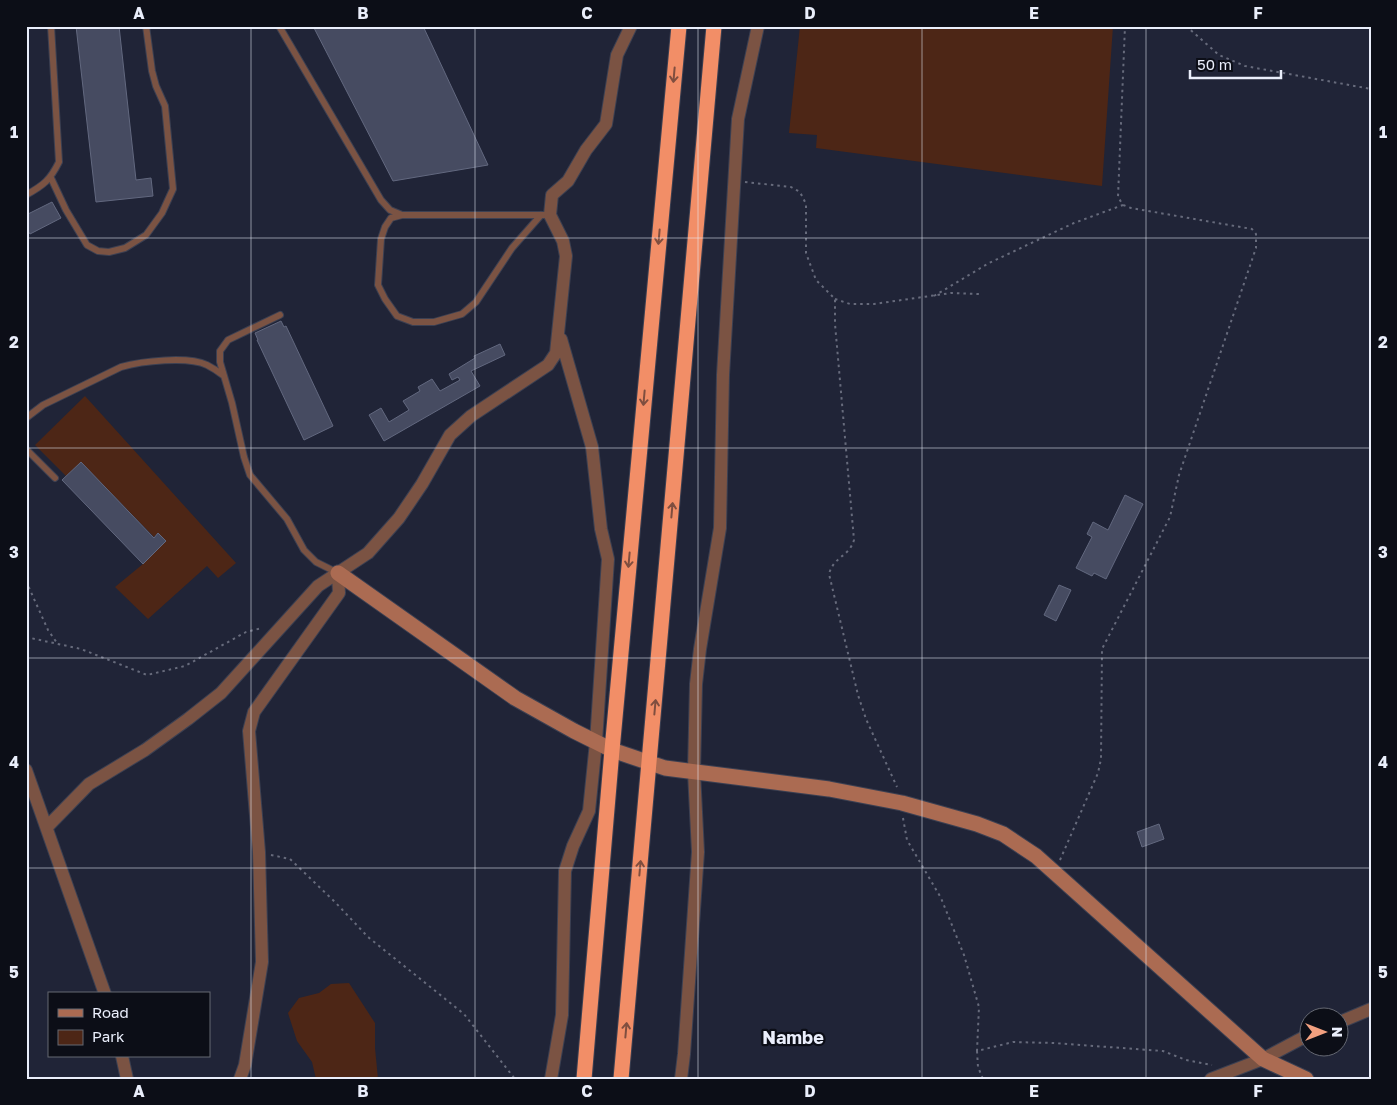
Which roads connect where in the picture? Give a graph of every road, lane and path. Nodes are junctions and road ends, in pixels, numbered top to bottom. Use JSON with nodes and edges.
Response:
{"nodes":[{"id":1,"x":51,"y":26,"type":"edge"},
{"id":2,"x":146,"y":26,"type":"edge"},
{"id":3,"x":279,"y":26,"type":"edge"},
{"id":4,"x":631,"y":26,"type":"edge"},
{"id":5,"x":678,"y":26,"type":"edge"},
{"id":6,"x":714,"y":26,"type":"edge"},
{"id":7,"x":758,"y":26,"type":"edge"},
{"id":8,"x":1125,"y":26,"type":"edge"},
{"id":9,"x":1186,"y":26,"type":"edge"},
{"id":10,"x":1371,"y":89,"type":"edge"},
{"id":11,"x":51,"y":178,"type":"junction"},
{"id":12,"x":734,"y":180,"type":"junction"},
{"id":13,"x":26,"y":195,"type":"edge"},
{"id":14,"x":1123,"y":205,"type":"junction"},
{"id":15,"x":402,"y":215,"type":"junction"},
{"id":16,"x":546,"y":215,"type":"junction"},
{"id":17,"x":980,"y":294,"type":"dead end"},
{"id":18,"x":934,"y":296,"type":"junction"},
{"id":19,"x":835,"y":299,"type":"junction"},
{"id":20,"x":280,"y":315,"type":"dead end"},
{"id":21,"x":558,"y":332,"type":"junction"},
{"id":22,"x":224,"y":376,"type":"junction"},
{"id":23,"x":26,"y":418,"type":"edge"},
{"id":24,"x":26,"y":449,"type":"edge"},
{"id":25,"x":55,"y":478,"type":"dead end"},
{"id":26,"x":338,"y":573,"type":"junction"},
{"id":27,"x":26,"y":581,"type":"edge"},
{"id":28,"x":284,"y":623,"type":"junction"},
{"id":29,"x":26,"y":637,"type":"edge"},
{"id":30,"x":57,"y":643,"type":"junction"},
{"id":31,"x":596,"y":742,"type":"junction"},
{"id":32,"x":612,"y":750,"type":"junction"},
{"id":33,"x":650,"y":763,"type":"junction"},
{"id":34,"x":26,"y":770,"type":"edge"},
{"id":35,"x":694,"y":772,"type":"junction"},
{"id":36,"x":902,"y":803,"type":"junction"},
{"id":37,"x":47,"y":828,"type":"junction"},
{"id":38,"x":259,"y":852,"type":"junction"},
{"id":39,"x":1054,"y":872,"type":"junction"},
{"id":40,"x":105,"y":992,"type":"edge"},
{"id":41,"x":1371,"y":1009,"type":"edge"},
{"id":42,"x":1350,"y":1018,"type":"edge"},
{"id":43,"x":1300,"y":1039,"type":"edge"},
{"id":44,"x":978,"y":1051,"type":"junction"},
{"id":45,"x":122,"y":1058,"type":"edge"},
{"id":46,"x":1263,"y":1059,"type":"junction"},
{"id":47,"x":1236,"y":1069,"type":"junction"},
{"id":48,"x":127,"y":1079,"type":"edge"},
{"id":49,"x":240,"y":1079,"type":"edge"},
{"id":50,"x":515,"y":1079,"type":"edge"},
{"id":51,"x":551,"y":1079,"type":"edge"},
{"id":52,"x":584,"y":1079,"type":"edge"},
{"id":53,"x":621,"y":1079,"type":"edge"},
{"id":54,"x":680,"y":1079,"type":"edge"},
{"id":55,"x":983,"y":1079,"type":"edge"},
{"id":56,"x":1211,"y":1079,"type":"edge"},
{"id":57,"x":1306,"y":1079,"type":"edge"}],
"edges":[{"from":1,"to":11,"type":"lane"},
{"from":2,"to":11,"type":"lane"},
{"from":3,"to":15,"type":"lane"},
{"from":4,"to":16,"type":"street"},
{"from":5,"to":32,"type":"highway","one_way":true},
{"from":33,"to":6,"type":"highway","one_way":true},
{"from":7,"to":12,"type":"street"},
{"from":8,"to":14,"type":"path"},
{"from":9,"to":10,"type":"path"},
{"from":11,"to":13,"type":"lane"},
{"from":12,"to":19,"type":"path"},
{"from":12,"to":35,"type":"street"},
{"from":14,"to":18,"type":"path"},
{"from":14,"to":39,"type":"path"},
{"from":15,"to":16,"type":"lane"},
{"from":15,"to":16,"type":"lane"},
{"from":16,"to":21,"type":"street"},
{"from":17,"to":18,"type":"path"},
{"from":18,"to":19,"type":"path"},
{"from":19,"to":36,"type":"path"},
{"from":20,"to":22,"type":"lane"},
{"from":21,"to":26,"type":"street"},
{"from":21,"to":31,"type":"street"},
{"from":22,"to":23,"type":"lane"},
{"from":22,"to":26,"type":"lane"},
{"from":24,"to":25,"type":"lane"},
{"from":26,"to":28,"type":"street"},
{"from":26,"to":31,"type":"street"},
{"from":26,"to":38,"type":"street"},
{"from":27,"to":30,"type":"path"},
{"from":28,"to":30,"type":"path"},
{"from":28,"to":37,"type":"street"},
{"from":29,"to":30,"type":"path"},
{"from":31,"to":32,"type":"street"},
{"from":31,"to":51,"type":"street"},
{"from":32,"to":33,"type":"street"},
{"from":32,"to":52,"type":"highway"},
{"from":33,"to":35,"type":"street"},
{"from":53,"to":33,"type":"highway","one_way":true},
{"from":34,"to":37,"type":"street"},
{"from":35,"to":36,"type":"street"},
{"from":35,"to":54,"type":"street"},
{"from":36,"to":39,"type":"street"},
{"from":36,"to":44,"type":"path"},
{"from":37,"to":40,"type":"street"},
{"from":38,"to":49,"type":"street"},
{"from":38,"to":50,"type":"path"},
{"from":39,"to":46,"type":"street"},
{"from":41,"to":42,"type":"street"},
{"from":43,"to":46,"type":"street"},
{"from":44,"to":47,"type":"path"},
{"from":44,"to":55,"type":"path"},
{"from":45,"to":48,"type":"street"},
{"from":46,"to":47,"type":"street"},
{"from":46,"to":57,"type":"street"},
{"from":47,"to":56,"type":"street"}]}
